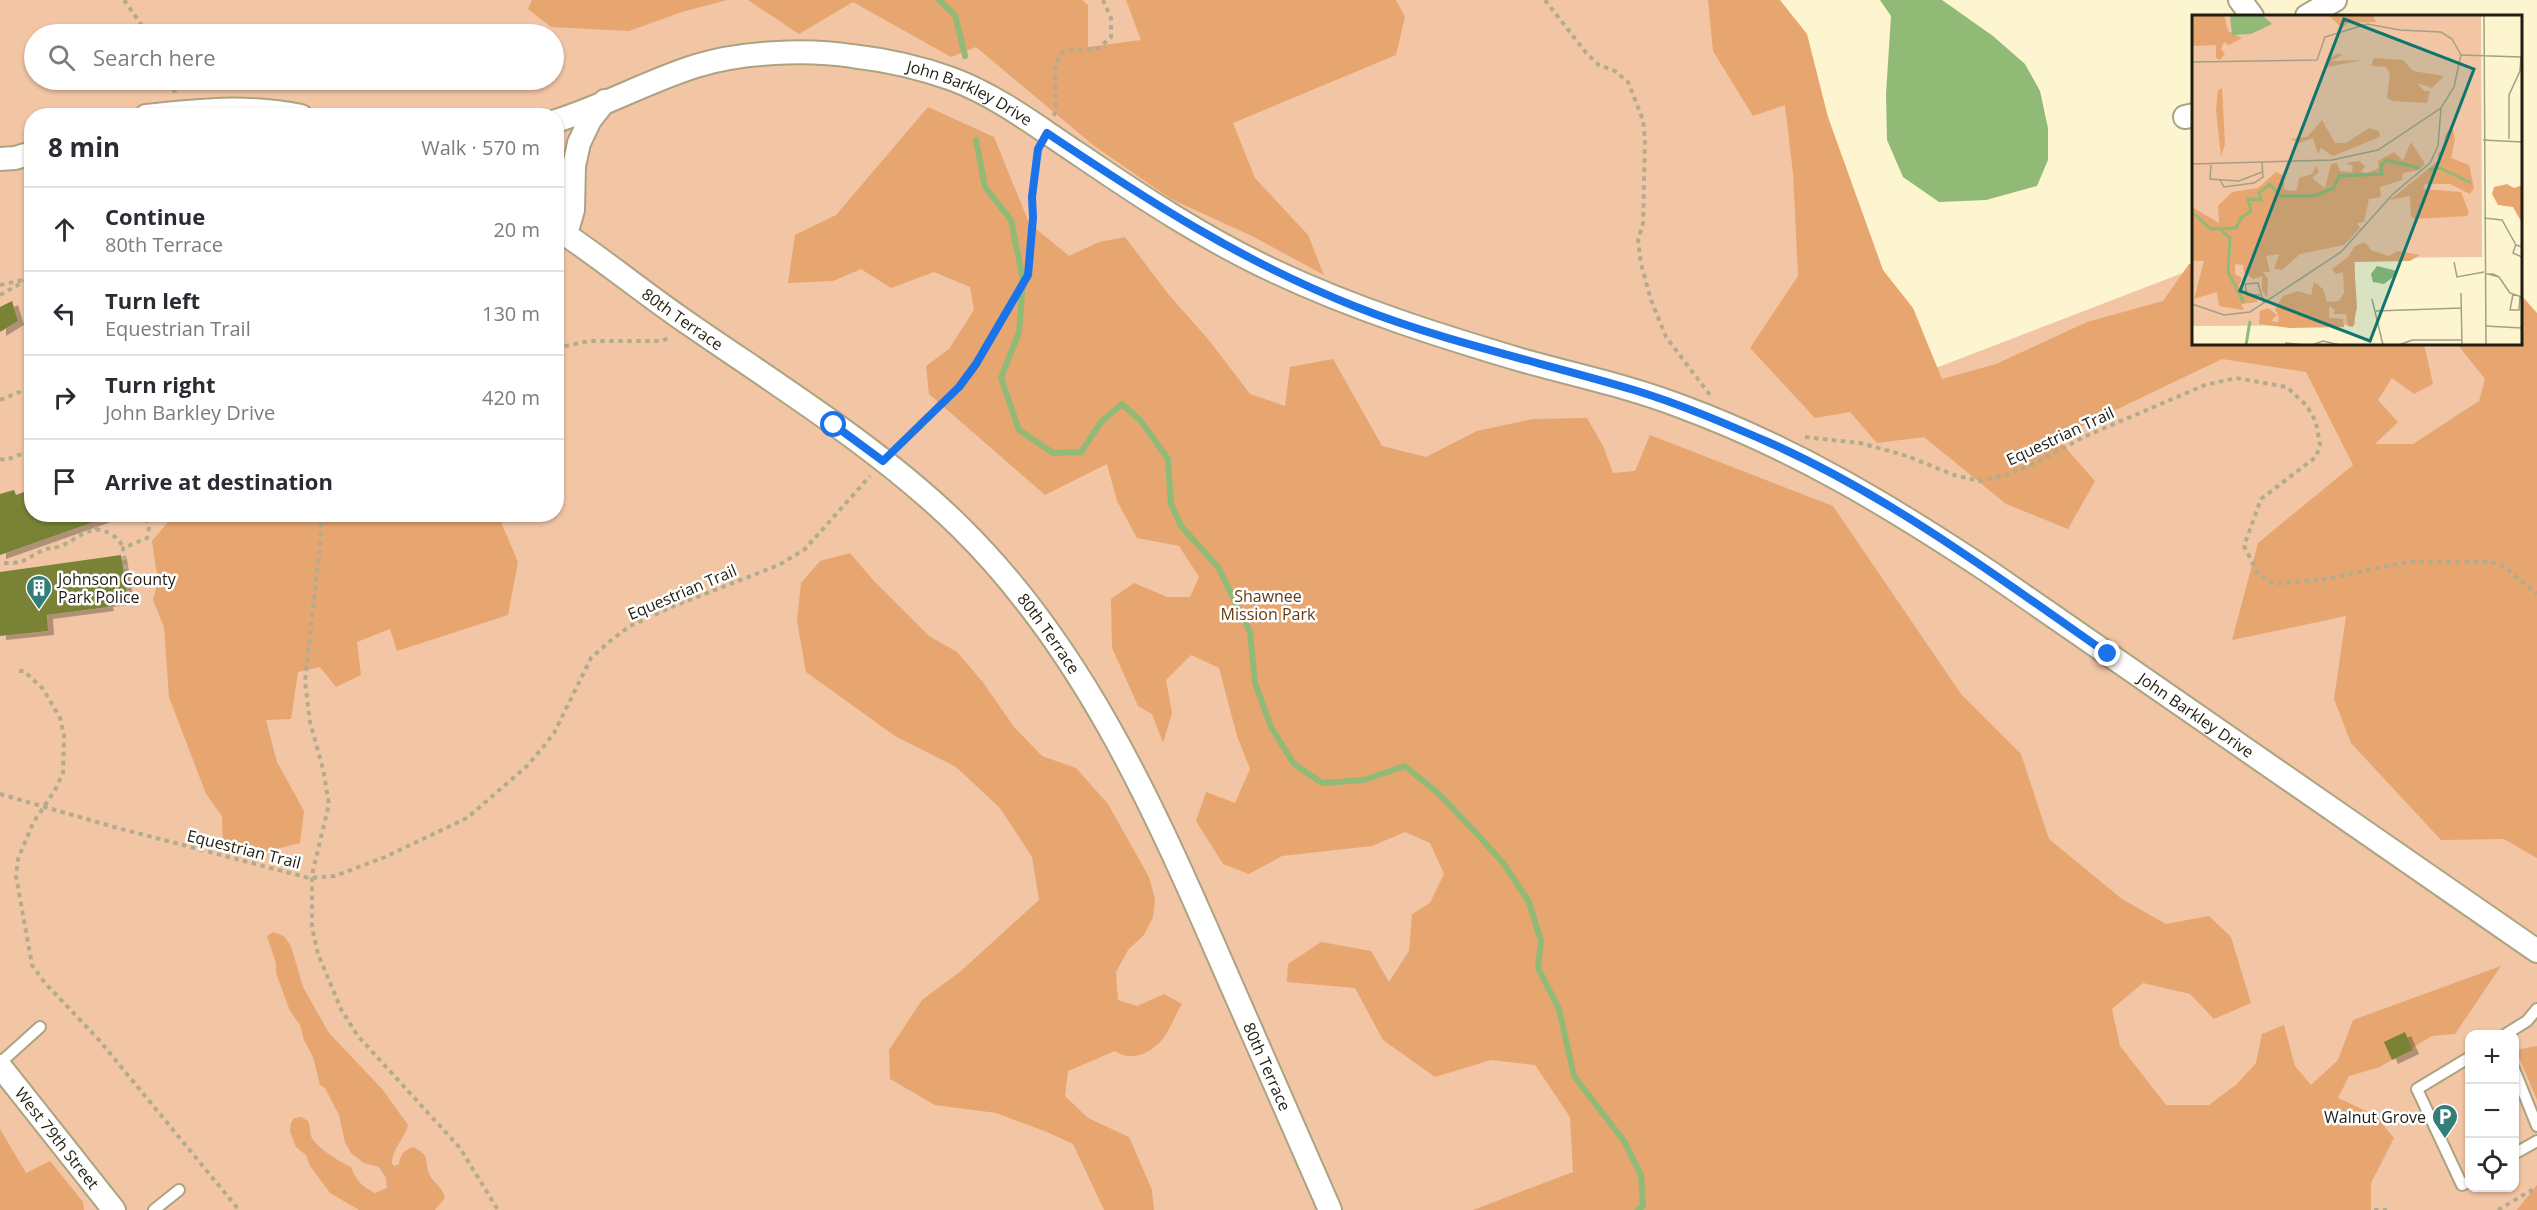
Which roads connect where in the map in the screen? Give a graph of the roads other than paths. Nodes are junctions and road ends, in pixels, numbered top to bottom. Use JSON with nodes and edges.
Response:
{"nodes":[{"id":1,"x":2240,"y":0,"type":"edge"},
{"id":2,"x":2335,"y":0,"type":"edge"},
{"id":3,"x":2251,"y":15,"type":"edge"},
{"id":4,"x":2309,"y":15,"type":"edge"},
{"id":5,"x":606,"y":101,"type":"junction"},
{"id":6,"x":209,"y":108,"type":"edge"},
{"id":7,"x":248,"y":108,"type":"edge"},
{"id":8,"x":564,"y":118,"type":"edge"},
{"id":9,"x":24,"y":155,"type":"edge"},
{"id":10,"x":0,"y":159,"type":"edge"},
{"id":11,"x":564,"y":226,"type":"edge"},
{"id":12,"x":564,"y":233,"type":"edge"},
{"id":13,"x":2537,"y":951,"type":"edge"},
{"id":14,"x":2537,"y":1009,"type":"edge"},
{"id":15,"x":40,"y":1027,"type":"dead end"},
{"id":16,"x":2514,"y":1030,"type":"edge"},
{"id":17,"x":2465,"y":1059,"type":"edge"},
{"id":18,"x":0,"y":1064,"type":"edge"},
{"id":19,"x":2519,"y":1081,"type":"edge"},
{"id":20,"x":2537,"y":1126,"type":"edge"},
{"id":21,"x":2537,"y":1141,"type":"edge"},
{"id":22,"x":2519,"y":1151,"type":"edge"},
{"id":23,"x":2465,"y":1183,"type":"edge"},
{"id":24,"x":179,"y":1190,"type":"dead end"},
{"id":25,"x":114,"y":1210,"type":"edge"},
{"id":26,"x":154,"y":1210,"type":"edge"},
{"id":27,"x":1330,"y":1210,"type":"edge"}],
"edges":[{"from":1,"to":3,"type":"street"},
{"from":2,"to":4,"type":"street"},
{"from":5,"to":8,"type":"street","name":"John Barkley Drive"},
{"from":5,"to":11,"type":"street"},
{"from":5,"to":13,"type":"street","name":"John Barkley Drive"},
{"from":6,"to":7,"type":"street"},
{"from":9,"to":10,"type":"street"},
{"from":12,"to":27,"type":"street","name":"80th Terrace"},
{"from":14,"to":16,"type":"lane"},
{"from":15,"to":18,"type":"lane"},
{"from":17,"to":23,"type":"lane"},
{"from":18,"to":25,"type":"street","name":"West 79th Street"},
{"from":19,"to":20,"type":"lane"},
{"from":21,"to":22,"type":"lane"},
{"from":24,"to":26,"type":"lane"}]}
